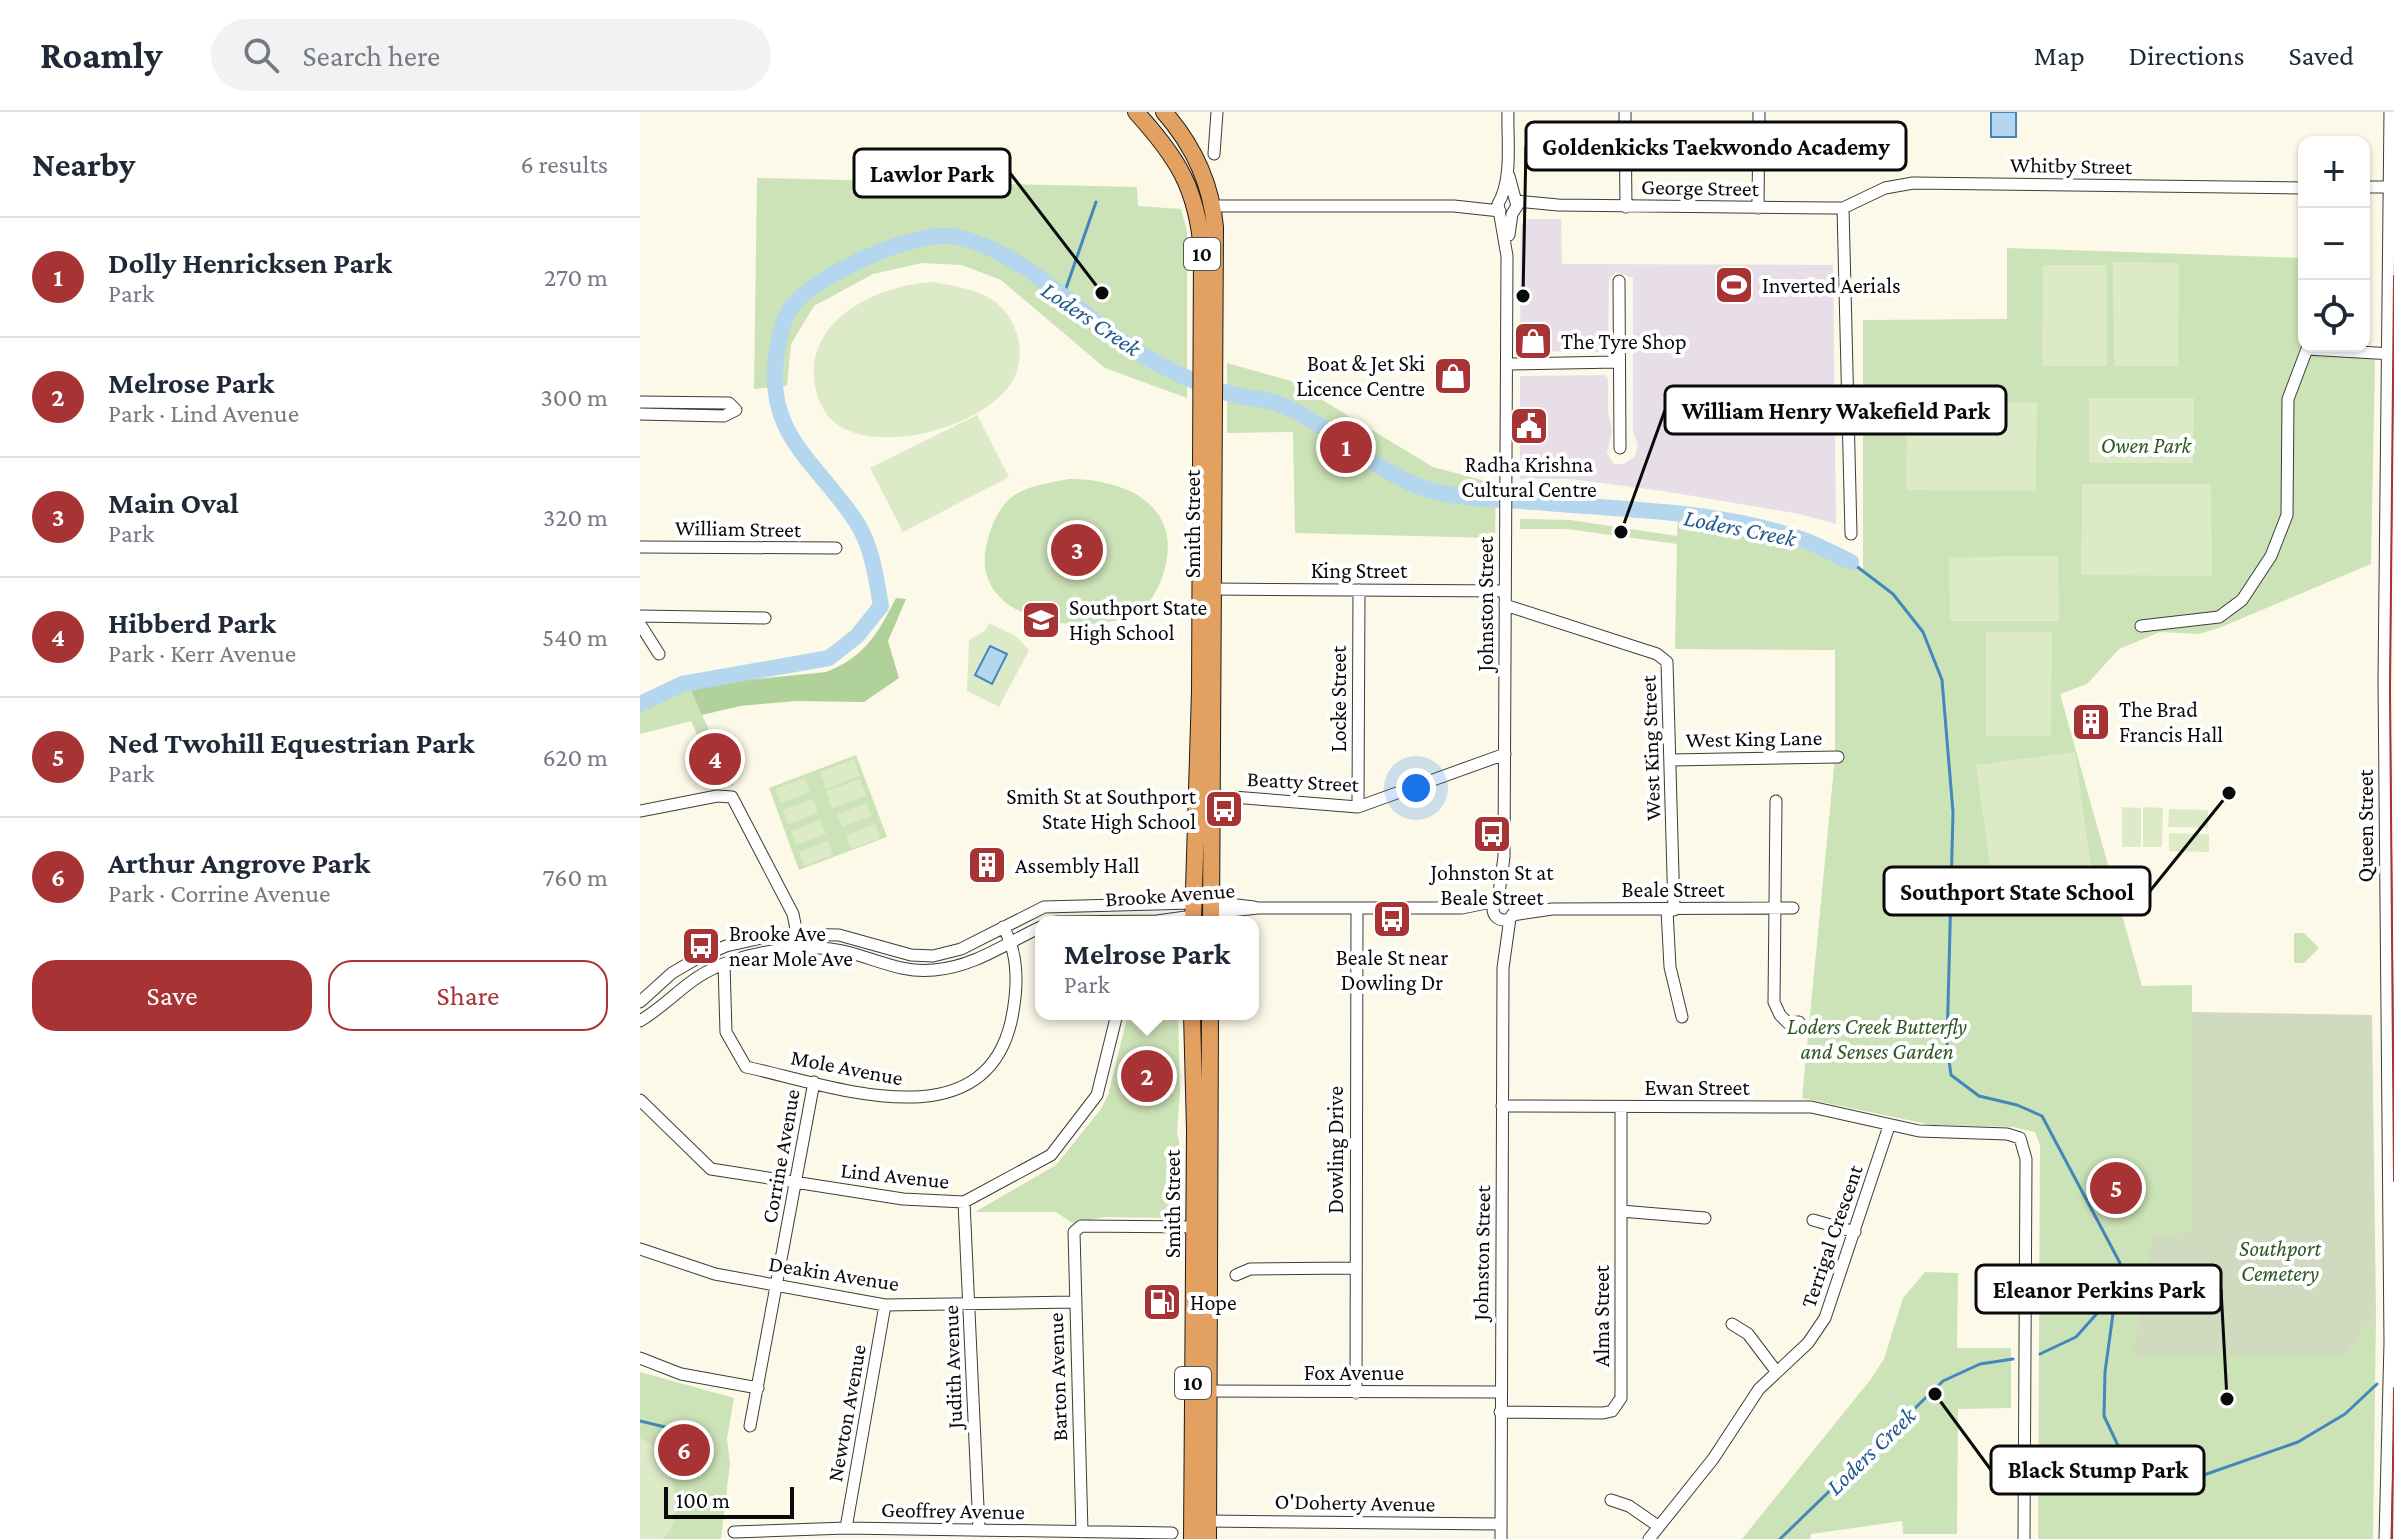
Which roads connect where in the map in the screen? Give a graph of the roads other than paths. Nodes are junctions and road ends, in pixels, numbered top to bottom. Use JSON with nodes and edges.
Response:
{"nodes":[{"id":1,"x":1136,"y":112,"type":"edge"},
{"id":2,"x":1164,"y":112,"type":"edge"},
{"id":3,"x":1217,"y":112,"type":"edge"},
{"id":4,"x":1508,"y":112,"type":"edge"},
{"id":5,"x":1625,"y":112,"type":"edge"},
{"id":6,"x":1759,"y":112,"type":"edge"},
{"id":7,"x":2390,"y":112,"type":"edge"},
{"id":8,"x":1214,"y":154,"type":"dead end"},
{"id":9,"x":2370,"y":187,"type":"edge"},
{"id":10,"x":2391,"y":187,"type":"junction"},
{"id":11,"x":2298,"y":188,"type":"edge"},
{"id":12,"x":1212,"y":206,"type":"junction"},
{"id":13,"x":1508,"y":206,"type":"junction"},
{"id":14,"x":1626,"y":207,"type":"junction"},
{"id":15,"x":1758,"y":208,"type":"junction"},
{"id":16,"x":1843,"y":208,"type":"junction"},
{"id":17,"x":1619,"y":281,"type":"dead end"},
{"id":18,"x":2390,"y":354,"type":"edge"},
{"id":19,"x":1208,"y":362,"type":"junction"},
{"id":20,"x":1618,"y":362,"type":"junction"},
{"id":21,"x":1507,"y":364,"type":"junction"},
{"id":22,"x":640,"y":402,"type":"edge"},
{"id":23,"x":1208,"y":404,"type":"junction"},
{"id":24,"x":640,"y":414,"type":"edge"},
{"id":25,"x":1620,"y":448,"type":"dead end"},
{"id":26,"x":1851,"y":534,"type":"dead end"},
{"id":27,"x":640,"y":547,"type":"edge"},
{"id":28,"x":836,"y":548,"type":"dead end"},
{"id":29,"x":1213,"y":589,"type":"junction"},
{"id":30,"x":1359,"y":590,"type":"junction"},
{"id":31,"x":1505,"y":591,"type":"junction"},
{"id":32,"x":1505,"y":605,"type":"junction"},
{"id":33,"x":640,"y":616,"type":"edge"},
{"id":34,"x":765,"y":618,"type":"dead end"},
{"id":35,"x":640,"y":624,"type":"edge"},
{"id":36,"x":2141,"y":626,"type":"dead end"},
{"id":37,"x":659,"y":654,"type":"dead end"},
{"id":38,"x":1505,"y":754,"type":"junction"},
{"id":39,"x":1838,"y":757,"type":"dead end"},
{"id":40,"x":1671,"y":760,"type":"junction"},
{"id":41,"x":1233,"y":797,"type":"dead end"},
{"id":42,"x":1776,"y":801,"type":"dead end"},
{"id":43,"x":1358,"y":807,"type":"junction"},
{"id":44,"x":640,"y":811,"type":"edge"},
{"id":45,"x":1504,"y":857,"type":"junction"},
{"id":46,"x":1497,"y":901,"type":"junction"},
{"id":47,"x":1512,"y":901,"type":"junction"},
{"id":48,"x":1258,"y":908,"type":"joint"},
{"id":49,"x":1357,"y":908,"type":"junction"},
{"id":50,"x":1462,"y":908,"type":"junction"},
{"id":51,"x":1775,"y":908,"type":"junction"},
{"id":52,"x":1793,"y":908,"type":"dead end"},
{"id":53,"x":1552,"y":909,"type":"junction"},
{"id":54,"x":1671,"y":910,"type":"junction"},
{"id":55,"x":1211,"y":912,"type":"edge"},
{"id":56,"x":1193,"y":914,"type":"edge"},
{"id":57,"x":1504,"y":917,"type":"junction"},
{"id":58,"x":1003,"y":927,"type":"junction"},
{"id":59,"x":1035,"y":930,"type":"edge"},
{"id":60,"x":798,"y":933,"type":"junction"},
{"id":61,"x":1012,"y":942,"type":"junction"},
{"id":62,"x":799,"y":948,"type":"junction"},
{"id":63,"x":724,"y":964,"type":"junction"},
{"id":64,"x":640,"y":1002,"type":"edge"},
{"id":65,"x":1682,"y":1017,"type":"dead end"},
{"id":66,"x":1116,"y":1020,"type":"edge"},
{"id":67,"x":1192,"y":1020,"type":"edge"},
{"id":68,"x":1210,"y":1020,"type":"edge"},
{"id":69,"x":640,"y":1021,"type":"edge"},
{"id":70,"x":1799,"y":1022,"type":"dead end"},
{"id":71,"x":814,"y":1082,"type":"junction"},
{"id":72,"x":640,"y":1100,"type":"edge"},
{"id":73,"x":1502,"y":1106,"type":"junction"},
{"id":74,"x":1621,"y":1107,"type":"junction"},
{"id":75,"x":1889,"y":1126,"type":"junction"},
{"id":76,"x":797,"y":1183,"type":"junction"},
{"id":77,"x":964,"y":1202,"type":"junction"},
{"id":78,"x":1621,"y":1211,"type":"junction"},
{"id":79,"x":1705,"y":1218,"type":"dead end"},
{"id":80,"x":1813,"y":1220,"type":"dead end"},
{"id":81,"x":1194,"y":1227,"type":"junction"},
{"id":82,"x":1855,"y":1232,"type":"junction"},
{"id":83,"x":640,"y":1249,"type":"edge"},
{"id":84,"x":1354,"y":1268,"type":"junction"},
{"id":85,"x":1236,"y":1275,"type":"dead end"},
{"id":86,"x":776,"y":1286,"type":"junction"},
{"id":87,"x":1074,"y":1302,"type":"junction"},
{"id":88,"x":969,"y":1304,"type":"junction"},
{"id":89,"x":885,"y":1305,"type":"junction"},
{"id":90,"x":1732,"y":1324,"type":"dead end"},
{"id":91,"x":640,"y":1358,"type":"edge"},
{"id":92,"x":1776,"y":1371,"type":"junction"},
{"id":93,"x":758,"y":1388,"type":"junction"},
{"id":94,"x":1208,"y":1391,"type":"junction"},
{"id":95,"x":1499,"y":1392,"type":"junction"},
{"id":96,"x":1356,"y":1393,"type":"junction"},
{"id":97,"x":1500,"y":1412,"type":"junction"},
{"id":98,"x":750,"y":1426,"type":"dead end"},
{"id":99,"x":1611,"y":1500,"type":"dead end"},
{"id":100,"x":1208,"y":1521,"type":"junction"},
{"id":101,"x":1501,"y":1524,"type":"junction"},
{"id":102,"x":1658,"y":1526,"type":"junction"},
{"id":103,"x":846,"y":1528,"type":"junction"},
{"id":104,"x":979,"y":1529,"type":"junction"},
{"id":105,"x":734,"y":1532,"type":"dead end"},
{"id":106,"x":1082,"y":1532,"type":"junction"},
{"id":107,"x":1172,"y":1533,"type":"dead end"},
{"id":108,"x":1192,"y":1539,"type":"edge"},
{"id":109,"x":1208,"y":1539,"type":"edge"},
{"id":110,"x":1501,"y":1539,"type":"edge"},
{"id":111,"x":1649,"y":1539,"type":"edge"},
{"id":112,"x":2024,"y":1539,"type":"edge"},
{"id":113,"x":2385,"y":1539,"type":"edge"}],
"edges":[{"from":1,"to":19,"type":"highway","name":"Smith Street","number":"10"},
{"from":2,"to":12,"type":"highway","name":"Smith Street","number":"10"},
{"from":3,"to":8,"type":"street"},
{"from":4,"to":13,"type":"street","name":"Johnston Street"},
{"from":5,"to":14,"type":"street"},
{"from":6,"to":15,"type":"street"},
{"from":7,"to":10,"type":"street","name":"Queen Street"},
{"from":9,"to":10,"type":"street"},
{"from":10,"to":18,"type":"street","name":"Queen Street"},
{"from":11,"to":16,"type":"street","name":"Whitby Street"},
{"from":12,"to":13,"type":"street","name":"George Street"},
{"from":12,"to":19,"type":"highway","name":"Smith Street","number":"10"},
{"from":13,"to":14,"type":"street","name":"George Street"},
{"from":13,"to":21,"type":"street","name":"Johnston Street"},
{"from":14,"to":15,"type":"street","name":"George Street"},
{"from":15,"to":16,"type":"street","name":"George Street"},
{"from":16,"to":26,"type":"street"},
{"from":17,"to":20,"type":"street"},
{"from":18,"to":36,"type":"street"},
{"from":18,"to":113,"type":"street","name":"Queen Street"},
{"from":19,"to":23,"type":"highway","name":"Smith Street","number":"10"},
{"from":20,"to":21,"type":"street"},
{"from":20,"to":25,"type":"street"},
{"from":21,"to":31,"type":"street","name":"Johnston Street"},
{"from":22,"to":24,"type":"street"},
{"from":23,"to":29,"type":"highway","name":"Smith Street","number":"10"},
{"from":23,"to":56,"type":"highway","name":"Smith Street","number":"10"},
{"from":27,"to":28,"type":"street","name":"William Street"},
{"from":29,"to":30,"type":"street","name":"King Street"},
{"from":29,"to":55,"type":"highway","name":"Smith Street","number":"10"},
{"from":30,"to":31,"type":"street","name":"King Street"},
{"from":30,"to":43,"type":"street","name":"Locke Street"},
{"from":31,"to":32,"type":"street","name":"Johnston Street"},
{"from":32,"to":38,"type":"street","name":"Johnston Street"},
{"from":32,"to":40,"type":"street","name":"West King Street"},
{"from":33,"to":34,"type":"street"},
{"from":35,"to":37,"type":"street"},
{"from":38,"to":43,"type":"street","name":"Beatty Street"},
{"from":38,"to":45,"type":"street","name":"Johnston Street"},
{"from":39,"to":40,"type":"street","name":"West King Lane"},
{"from":40,"to":54,"type":"street","name":"West King Street"},
{"from":41,"to":43,"type":"street","name":"Beatty Street"},
{"from":42,"to":51,"type":"street"},
{"from":44,"to":60,"type":"street"},
{"from":45,"to":46,"type":"street","name":"Johnston Street"},
{"from":45,"to":47,"type":"street","name":"Johnston Street"},
{"from":46,"to":47,"type":"street","name":"Beale Street"},
{"from":46,"to":50,"type":"street","name":"Beale Street"},
{"from":46,"to":57,"type":"street","name":"Johnston Street"},
{"from":47,"to":53,"type":"street","name":"Beale Street"},
{"from":47,"to":57,"type":"street","name":"Johnston Street"},
{"from":48,"to":49,"type":"street","name":"Beale Street"},
{"from":48,"to":55,"type":"street","name":"Brooke Avenue"},
{"from":49,"to":50,"type":"street","name":"Beale Street"},
{"from":49,"to":84,"type":"street","name":"Dowling Drive"},
{"from":50,"to":57,"type":"street","name":"Beale Street"},
{"from":51,"to":52,"type":"street","name":"Beale Street"},
{"from":51,"to":54,"type":"street","name":"Beale Street"},
{"from":51,"to":70,"type":"street"},
{"from":53,"to":54,"type":"street","name":"Beale Street"},
{"from":53,"to":57,"type":"street","name":"Beale Street"},
{"from":54,"to":65,"type":"street","name":"West King Street"},
{"from":55,"to":56,"type":"highway","name":"Brooke Avenue"},
{"from":56,"to":58,"type":"street","name":"Brooke Avenue"},
{"from":57,"to":73,"type":"street","name":"Johnston Street"},
{"from":58,"to":60,"type":"street","name":"Brooke Avenue"},
{"from":58,"to":61,"type":"street","name":"Mole Avenue"},
{"from":59,"to":61,"type":"street"},
{"from":60,"to":62,"type":"street"},
{"from":60,"to":64,"type":"street","name":"Brooke Avenue"},
{"from":61,"to":62,"type":"street"},
{"from":61,"to":71,"type":"street","name":"Mole Avenue"},
{"from":62,"to":63,"type":"street"},
{"from":63,"to":69,"type":"street"},
{"from":63,"to":71,"type":"street","name":"Mole Avenue"},
{"from":66,"to":77,"type":"street","name":"Lind Avenue"},
{"from":67,"to":81,"type":"highway","name":"Smith Street","number":"10"},
{"from":68,"to":94,"type":"highway","name":"Smith Street","number":"10"},
{"from":71,"to":76,"type":"street","name":"Corrine Avenue"},
{"from":72,"to":76,"type":"street","name":"Lind Avenue"},
{"from":73,"to":74,"type":"street","name":"Ewan Street"},
{"from":73,"to":95,"type":"street","name":"Johnston Street"},
{"from":74,"to":75,"type":"street","name":"Ewan Street"},
{"from":74,"to":78,"type":"street","name":"Alma Street"},
{"from":75,"to":82,"type":"street","name":"Terrigal Crescent"},
{"from":75,"to":112,"type":"street","name":"Ewan Street"},
{"from":76,"to":77,"type":"street","name":"Lind Avenue"},
{"from":76,"to":86,"type":"street","name":"Corrine Avenue"},
{"from":77,"to":88,"type":"street","name":"Judith Avenue"},
{"from":78,"to":79,"type":"street"},
{"from":78,"to":97,"type":"street","name":"Alma Street"},
{"from":80,"to":82,"type":"street"},
{"from":81,"to":87,"type":"street","name":"Barton Avenue"},
{"from":81,"to":108,"type":"highway","name":"Smith Street","number":"10"},
{"from":82,"to":92,"type":"street","name":"Terrigal Crescent"},
{"from":83,"to":86,"type":"street","name":"Deakin Avenue"},
{"from":84,"to":85,"type":"street"},
{"from":84,"to":96,"type":"street","name":"Dowling Drive"},
{"from":86,"to":89,"type":"street","name":"Deakin Avenue"},
{"from":86,"to":93,"type":"street","name":"Corrine Avenue"},
{"from":87,"to":88,"type":"street","name":"Deakin Avenue"},
{"from":87,"to":106,"type":"street","name":"Barton Avenue"},
{"from":88,"to":89,"type":"street","name":"Deakin Avenue"},
{"from":88,"to":104,"type":"street","name":"Judith Avenue"},
{"from":89,"to":103,"type":"street","name":"Newton Avenue"},
{"from":90,"to":92,"type":"street"},
{"from":91,"to":93,"type":"street"},
{"from":92,"to":102,"type":"street","name":"Terrigal Crescent"},
{"from":93,"to":98,"type":"street","name":"Corrine Avenue"},
{"from":94,"to":96,"type":"street","name":"Fox Avenue"},
{"from":94,"to":100,"type":"highway","name":"Smith Street","number":"10"},
{"from":95,"to":96,"type":"street","name":"Fox Avenue"},
{"from":95,"to":97,"type":"street","name":"Johnston Street"},
{"from":97,"to":101,"type":"street","name":"Johnston Street"},
{"from":99,"to":102,"type":"street"},
{"from":100,"to":101,"type":"street","name":"O'Doherty Avenue"},
{"from":100,"to":109,"type":"highway","name":"Smith Street","number":"10"},
{"from":101,"to":110,"type":"street","name":"Johnston Street"},
{"from":102,"to":111,"type":"street","name":"Terrigal Crescent"},
{"from":103,"to":104,"type":"street","name":"Geoffrey Avenue"},
{"from":103,"to":105,"type":"street","name":"Geoffrey Avenue"},
{"from":104,"to":106,"type":"street","name":"Geoffrey Avenue"},
{"from":106,"to":107,"type":"street","name":"Geoffrey Avenue"}]}
